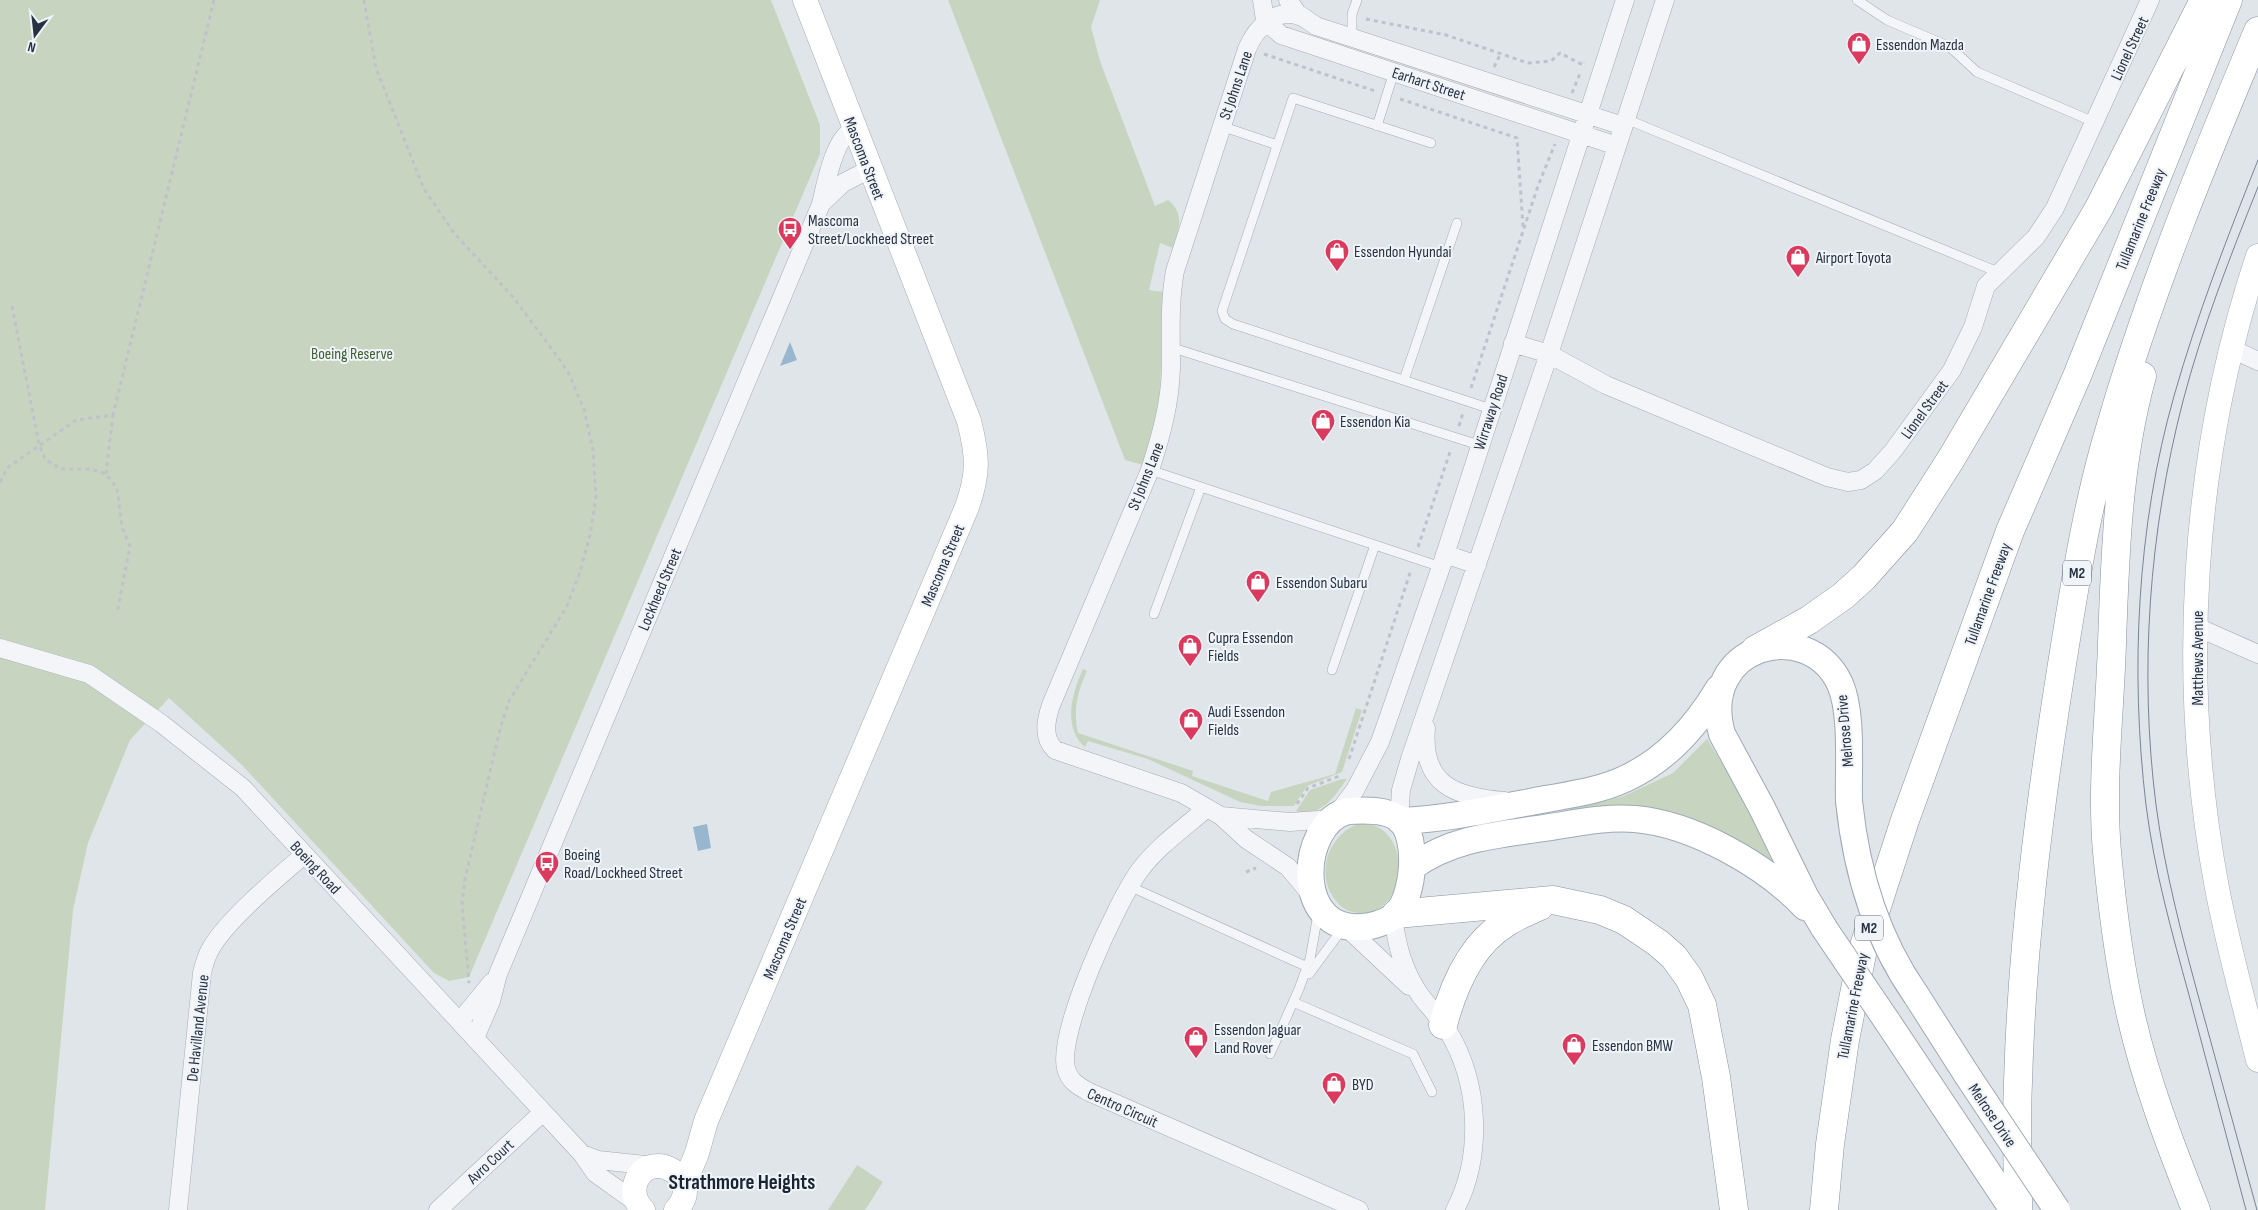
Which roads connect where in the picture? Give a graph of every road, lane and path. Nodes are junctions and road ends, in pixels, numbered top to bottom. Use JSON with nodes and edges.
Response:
{"nodes":[{"id":1,"x":214,"y":0,"type":"edge"},
{"id":2,"x":364,"y":0,"type":"edge"},
{"id":3,"x":804,"y":0,"type":"edge"},
{"id":4,"x":1262,"y":0,"type":"edge"},
{"id":5,"x":1288,"y":0,"type":"edge"},
{"id":6,"x":1357,"y":0,"type":"edge"},
{"id":7,"x":1625,"y":0,"type":"edge"},
{"id":8,"x":1665,"y":0,"type":"edge"},
{"id":9,"x":1857,"y":0,"type":"edge"},
{"id":10,"x":2150,"y":0,"type":"edge"},
{"id":11,"x":2204,"y":0,"type":"edge"},
{"id":12,"x":2228,"y":0,"type":"edge"},
{"id":13,"x":1352,"y":14,"type":"junction"},
{"id":14,"x":1302,"y":17,"type":"junction"},
{"id":15,"x":1267,"y":24,"type":"junction"},
{"id":16,"x":2258,"y":31,"type":"edge"},
{"id":17,"x":1352,"y":38,"type":"junction"},
{"id":18,"x":1247,"y":48,"type":"junction"},
{"id":19,"x":1586,"y":56,"type":"dead end"},
{"id":20,"x":1348,"y":58,"type":"junction"},
{"id":21,"x":1394,"y":72,"type":"junction"},
{"id":22,"x":2235,"y":87,"type":"junction"},
{"id":23,"x":1387,"y":95,"type":"junction"},
{"id":24,"x":1588,"y":115,"type":"junction"},
{"id":25,"x":2094,"y":122,"type":"junction"},
{"id":26,"x":1625,"y":123,"type":"junction"},
{"id":27,"x":1222,"y":126,"type":"junction"},
{"id":28,"x":1377,"y":126,"type":"junction"},
{"id":29,"x":854,"y":130,"type":"junction"},
{"id":30,"x":1582,"y":133,"type":"junction"},
{"id":31,"x":1431,"y":143,"type":"dead end"},
{"id":32,"x":1277,"y":145,"type":"junction"},
{"id":33,"x":1617,"y":146,"type":"junction"},
{"id":34,"x":870,"y":169,"type":"junction"},
{"id":35,"x":821,"y":204,"type":"junction"},
{"id":36,"x":1457,"y":223,"type":"dead end"},
{"id":37,"x":1523,"y":230,"type":"dead end"},
{"id":38,"x":2258,"y":256,"type":"edge"},
{"id":39,"x":1998,"y":272,"type":"junction"},
{"id":40,"x":12,"y":306,"type":"dead end"},
{"id":41,"x":1513,"y":343,"type":"junction"},
{"id":42,"x":1170,"y":347,"type":"junction"},
{"id":43,"x":2232,"y":349,"type":"junction"},
{"id":44,"x":1549,"y":354,"type":"junction"},
{"id":45,"x":2258,"y":361,"type":"edge"},
{"id":46,"x":1404,"y":380,"type":"junction"},
{"id":47,"x":1491,"y":409,"type":"junction"},
{"id":48,"x":113,"y":415,"type":"junction"},
{"id":49,"x":39,"y":444,"type":"junction"},
{"id":50,"x":1479,"y":445,"type":"junction"},
{"id":51,"x":1150,"y":470,"type":"junction"},
{"id":52,"x":106,"y":474,"type":"junction"},
{"id":53,"x":0,"y":482,"type":"edge"},
{"id":54,"x":1200,"y":487,"type":"junction"},
{"id":55,"x":1375,"y":545,"type":"junction"},
{"id":56,"x":1443,"y":560,"type":"junction"},
{"id":57,"x":1477,"y":565,"type":"junction"},
{"id":58,"x":117,"y":613,"type":"dead end"},
{"id":59,"x":1154,"y":614,"type":"dead end"},
{"id":60,"x":2197,"y":627,"type":"junction"},
{"id":61,"x":0,"y":648,"type":"edge"},
{"id":62,"x":1755,"y":650,"type":"junction"},
{"id":63,"x":2258,"y":654,"type":"edge"},
{"id":64,"x":1332,"y":670,"type":"dead end"},
{"id":65,"x":1730,"y":670,"type":"junction"},
{"id":66,"x":1428,"y":710,"type":"junction"},
{"id":67,"x":1525,"y":802,"type":"junction"},
{"id":68,"x":1214,"y":812,"type":"junction"},
{"id":69,"x":1334,"y":817,"type":"junction"},
{"id":70,"x":1399,"y":820,"type":"junction"},
{"id":71,"x":304,"y":855,"type":"junction"},
{"id":72,"x":1412,"y":868,"type":"junction"},
{"id":73,"x":1129,"y":886,"type":"junction"},
{"id":74,"x":1553,"y":900,"type":"junction"},
{"id":75,"x":1317,"y":904,"type":"junction"},
{"id":76,"x":1395,"y":915,"type":"junction"},
{"id":77,"x":1345,"y":926,"type":"junction"},
{"id":78,"x":1824,"y":928,"type":"junction"},
{"id":79,"x":1309,"y":968,"type":"junction"},
{"id":80,"x":498,"y":974,"type":"junction"},
{"id":81,"x":470,"y":987,"type":"dead end"},
{"id":82,"x":1421,"y":996,"type":"junction"},
{"id":83,"x":1293,"y":1002,"type":"junction"},
{"id":84,"x":460,"y":1021,"type":"junction"},
{"id":85,"x":1443,"y":1025,"type":"junction"},
{"id":86,"x":475,"y":1038,"type":"junction"},
{"id":87,"x":1270,"y":1054,"type":"dead end"},
{"id":88,"x":2258,"y":1056,"type":"edge"},
{"id":89,"x":1432,"y":1092,"type":"dead end"},
{"id":90,"x":543,"y":1112,"type":"junction"},
{"id":91,"x":706,"y":1121,"type":"junction"},
{"id":92,"x":582,"y":1154,"type":"junction"},
{"id":93,"x":658,"y":1166,"type":"junction"},
{"id":94,"x":681,"y":1202,"type":"edge"},
{"id":95,"x":640,"y":1206,"type":"edge"},
{"id":96,"x":178,"y":1210,"type":"edge"},
{"id":97,"x":438,"y":1210,"type":"edge"},
{"id":98,"x":1359,"y":1210,"type":"edge"},
{"id":99,"x":1455,"y":1210,"type":"edge"},
{"id":100,"x":1734,"y":1210,"type":"edge"},
{"id":101,"x":1824,"y":1210,"type":"edge"},
{"id":102,"x":2013,"y":1210,"type":"edge"},
{"id":103,"x":2018,"y":1210,"type":"edge"},
{"id":104,"x":2057,"y":1210,"type":"edge"},
{"id":105,"x":2196,"y":1210,"type":"edge"}],
"edges":[{"from":1,"to":48,"type":"path"},
{"from":2,"to":81,"type":"path"},
{"from":3,"to":29,"type":"main road","name":"Mascoma Street"},
{"from":4,"to":15,"type":"street"},
{"from":5,"to":14,"type":"street","name":"Earhart Street"},
{"from":6,"to":13,"type":"lane"},
{"from":7,"to":24,"type":"street","name":"Wirraway Road"},
{"from":8,"to":26,"type":"street"},
{"from":9,"to":25,"type":"lane"},
{"from":10,"to":25,"type":"street","name":"Lionel Street"},
{"from":11,"to":62,"type":"highway"},
{"from":12,"to":101,"type":"highway","name":"Tullamarine Freeway","number":"M2"},
{"from":13,"to":17,"type":"lane"},
{"from":13,"to":19,"type":"path"},
{"from":14,"to":15,"type":"street"},
{"from":14,"to":17,"type":"street","name":"Earhart Street"},
{"from":15,"to":18,"type":"street","name":"St Johns Lane"},
{"from":15,"to":20,"type":"street","name":"Earhart Street"},
{"from":16,"to":22,"type":"highway","number":"M2"},
{"from":17,"to":20,"type":"street"},
{"from":17,"to":24,"type":"street","name":"Earhart Street"},
{"from":18,"to":23,"type":"path"},
{"from":18,"to":27,"type":"street","name":"St Johns Lane"},
{"from":20,"to":21,"type":"street","name":"Earhart Street"},
{"from":21,"to":23,"type":"lane"},
{"from":21,"to":30,"type":"street","name":"Earhart Street"},
{"from":22,"to":103,"type":"highway","number":"M2"},
{"from":22,"to":105,"type":"highway"},
{"from":23,"to":28,"type":"lane"},
{"from":23,"to":37,"type":"path"},
{"from":24,"to":26,"type":"street","name":"Earhart Street"},
{"from":24,"to":30,"type":"street","name":"Wirraway Road"},
{"from":25,"to":39,"type":"street","name":"Lionel Street"},
{"from":26,"to":33,"type":"street"},
{"from":26,"to":39,"type":"lane"},
{"from":27,"to":32,"type":"lane"},
{"from":27,"to":42,"type":"street","name":"St Johns Lane"},
{"from":28,"to":31,"type":"lane"},
{"from":28,"to":32,"type":"lane"},
{"from":29,"to":34,"type":"main road","name":"Mascoma Street"},
{"from":29,"to":35,"type":"street","name":"Lockheed Street"},
{"from":30,"to":33,"type":"street","name":"Earhart Street"},
{"from":30,"to":41,"type":"street","name":"Wirraway Road"},
{"from":32,"to":46,"type":"lane"},
{"from":33,"to":44,"type":"street"},
{"from":34,"to":35,"type":"street","name":"Lockheed Street"},
{"from":34,"to":91,"type":"main road","name":"Mascoma Street"},
{"from":35,"to":80,"type":"street","name":"Lockheed Street"},
{"from":36,"to":46,"type":"lane"},
{"from":38,"to":43,"type":"main road","name":"Matthews Avenue"},
{"from":39,"to":44,"type":"street","name":"Lionel Street"},
{"from":40,"to":49,"type":"path"},
{"from":41,"to":44,"type":"street","name":"Lionel Street"},
{"from":41,"to":47,"type":"street","name":"Wirraway Road"},
{"from":42,"to":50,"type":"lane"},
{"from":42,"to":51,"type":"street","name":"St Johns Lane"},
{"from":43,"to":45,"type":"street"},
{"from":43,"to":60,"type":"main road","name":"Matthews Avenue"},
{"from":44,"to":57,"type":"street"},
{"from":46,"to":47,"type":"lane"},
{"from":47,"to":50,"type":"street","name":"Wirraway Road"},
{"from":48,"to":49,"type":"path"},
{"from":48,"to":52,"type":"path"},
{"from":49,"to":52,"type":"path"},
{"from":49,"to":53,"type":"path"},
{"from":50,"to":56,"type":"street","name":"Wirraway Road"},
{"from":51,"to":54,"type":"lane"},
{"from":51,"to":68,"type":"street","name":"St Johns Lane"},
{"from":52,"to":58,"type":"path"},
{"from":54,"to":55,"type":"lane"},
{"from":54,"to":59,"type":"lane"},
{"from":55,"to":56,"type":"lane"},
{"from":55,"to":64,"type":"lane"},
{"from":56,"to":57,"type":"street"},
{"from":56,"to":69,"type":"street","name":"Wirraway Road"},
{"from":57,"to":66,"type":"street"},
{"from":60,"to":63,"type":"street"},
{"from":60,"to":88,"type":"main road","name":"Matthews Avenue"},
{"from":61,"to":71,"type":"street","name":"Boeing Road"},
{"from":62,"to":65,"type":"main road"},
{"from":62,"to":104,"type":"main road","name":"Melrose Drive","bridge":true},
{"from":65,"to":67,"type":"main road"},
{"from":65,"to":78,"type":"main road"},
{"from":66,"to":67,"type":"street"},
{"from":66,"to":70,"type":"street"},
{"from":67,"to":70,"type":"main road"},
{"from":68,"to":69,"type":"street","name":"St Johns Lane"},
{"from":68,"to":73,"type":"street","name":"Centro Circuit"},
{"from":68,"to":75,"type":"street","name":"St Johns Lane"},
{"from":69,"to":70,"type":"main road"},
{"from":69,"to":75,"type":"main road"},
{"from":70,"to":72,"type":"main road"},
{"from":71,"to":84,"type":"street","name":"Boeing Road"},
{"from":71,"to":96,"type":"street","name":"De Havilland Avenue"},
{"from":72,"to":76,"type":"main road"},
{"from":72,"to":78,"type":"main road"},
{"from":73,"to":79,"type":"lane"},
{"from":73,"to":98,"type":"street","name":"Centro Circuit"},
{"from":74,"to":76,"type":"highway"},
{"from":74,"to":85,"type":"highway"},
{"from":74,"to":100,"type":"highway"},
{"from":75,"to":77,"type":"main road"},
{"from":75,"to":79,"type":"lane"},
{"from":76,"to":77,"type":"main road"},
{"from":76,"to":82,"type":"street"},
{"from":77,"to":79,"type":"lane"},
{"from":77,"to":82,"type":"street"},
{"from":78,"to":102,"type":"main road","bridge":true},
{"from":79,"to":83,"type":"lane"},
{"from":80,"to":84,"type":"street","name":"Lockheed Street"},
{"from":80,"to":86,"type":"street","name":"Lockheed Street"},
{"from":82,"to":85,"type":"street"},
{"from":83,"to":87,"type":"lane"},
{"from":83,"to":89,"type":"lane"},
{"from":84,"to":86,"type":"street","name":"Boeing Road"},
{"from":85,"to":99,"type":"street"},
{"from":86,"to":90,"type":"street","name":"Boeing Road"},
{"from":90,"to":92,"type":"street","name":"Boeing Road"},
{"from":90,"to":97,"type":"street","name":"Avro Court"},
{"from":91,"to":93,"type":"main road","name":"Mascoma Street"},
{"from":91,"to":94,"type":"main road","name":"Mascoma Street"},
{"from":92,"to":93,"type":"street"},
{"from":92,"to":95,"type":"street","name":"Boeing Road"},
{"from":93,"to":94,"type":"main road"},
{"from":93,"to":95,"type":"main road","name":"Mascoma Street"}]}
